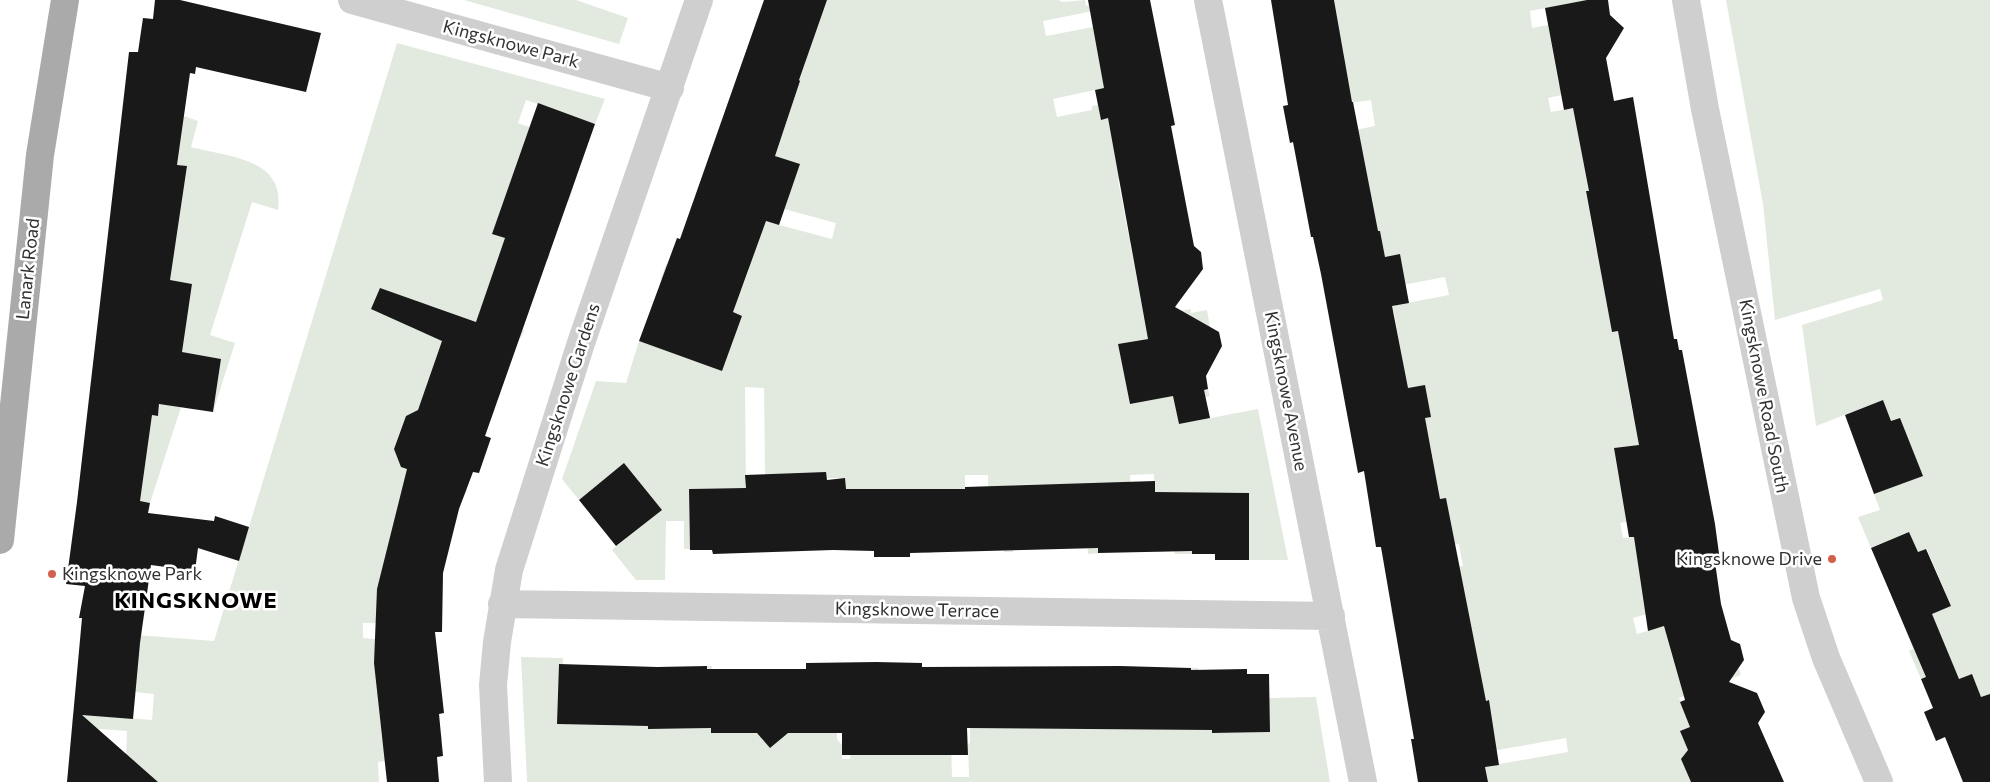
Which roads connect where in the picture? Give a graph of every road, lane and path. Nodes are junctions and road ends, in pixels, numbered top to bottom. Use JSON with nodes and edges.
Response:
{"nodes":[{"id":1,"x":64,"y":0,"type":"edge"},
{"id":2,"x":352,"y":0,"type":"edge"},
{"id":3,"x":699,"y":0,"type":"edge"},
{"id":4,"x":1208,"y":0,"type":"edge"},
{"id":5,"x":1686,"y":0,"type":"edge"},
{"id":6,"x":670,"y":88,"type":"junction"},
{"id":7,"x":0,"y":540,"type":"edge"},
{"id":8,"x":502,"y":604,"type":"junction"},
{"id":9,"x":1332,"y":616,"type":"junction"},
{"id":10,"x":498,"y":782,"type":"edge"},
{"id":11,"x":1363,"y":782,"type":"edge"},
{"id":12,"x":1879,"y":782,"type":"edge"}],
"edges":[{"from":1,"to":7,"type":"main road","name":"Lanark Road"},
{"from":2,"to":6,"type":"street","name":"Kingsknowe Park"},
{"from":3,"to":6,"type":"street","name":"Kingsknowe Gardens"},
{"from":4,"to":9,"type":"street","name":"Kingsknowe Avenue"},
{"from":5,"to":12,"type":"street","name":"Kingsknowe Road South"},
{"from":6,"to":8,"type":"street","name":"Kingsknowe Gardens"},
{"from":8,"to":9,"type":"street","name":"Kingsknowe Terrace"},
{"from":8,"to":10,"type":"street","name":"Kingsknowe Gardens"},
{"from":9,"to":11,"type":"street","name":"Kingsknowe Avenue"}]}
